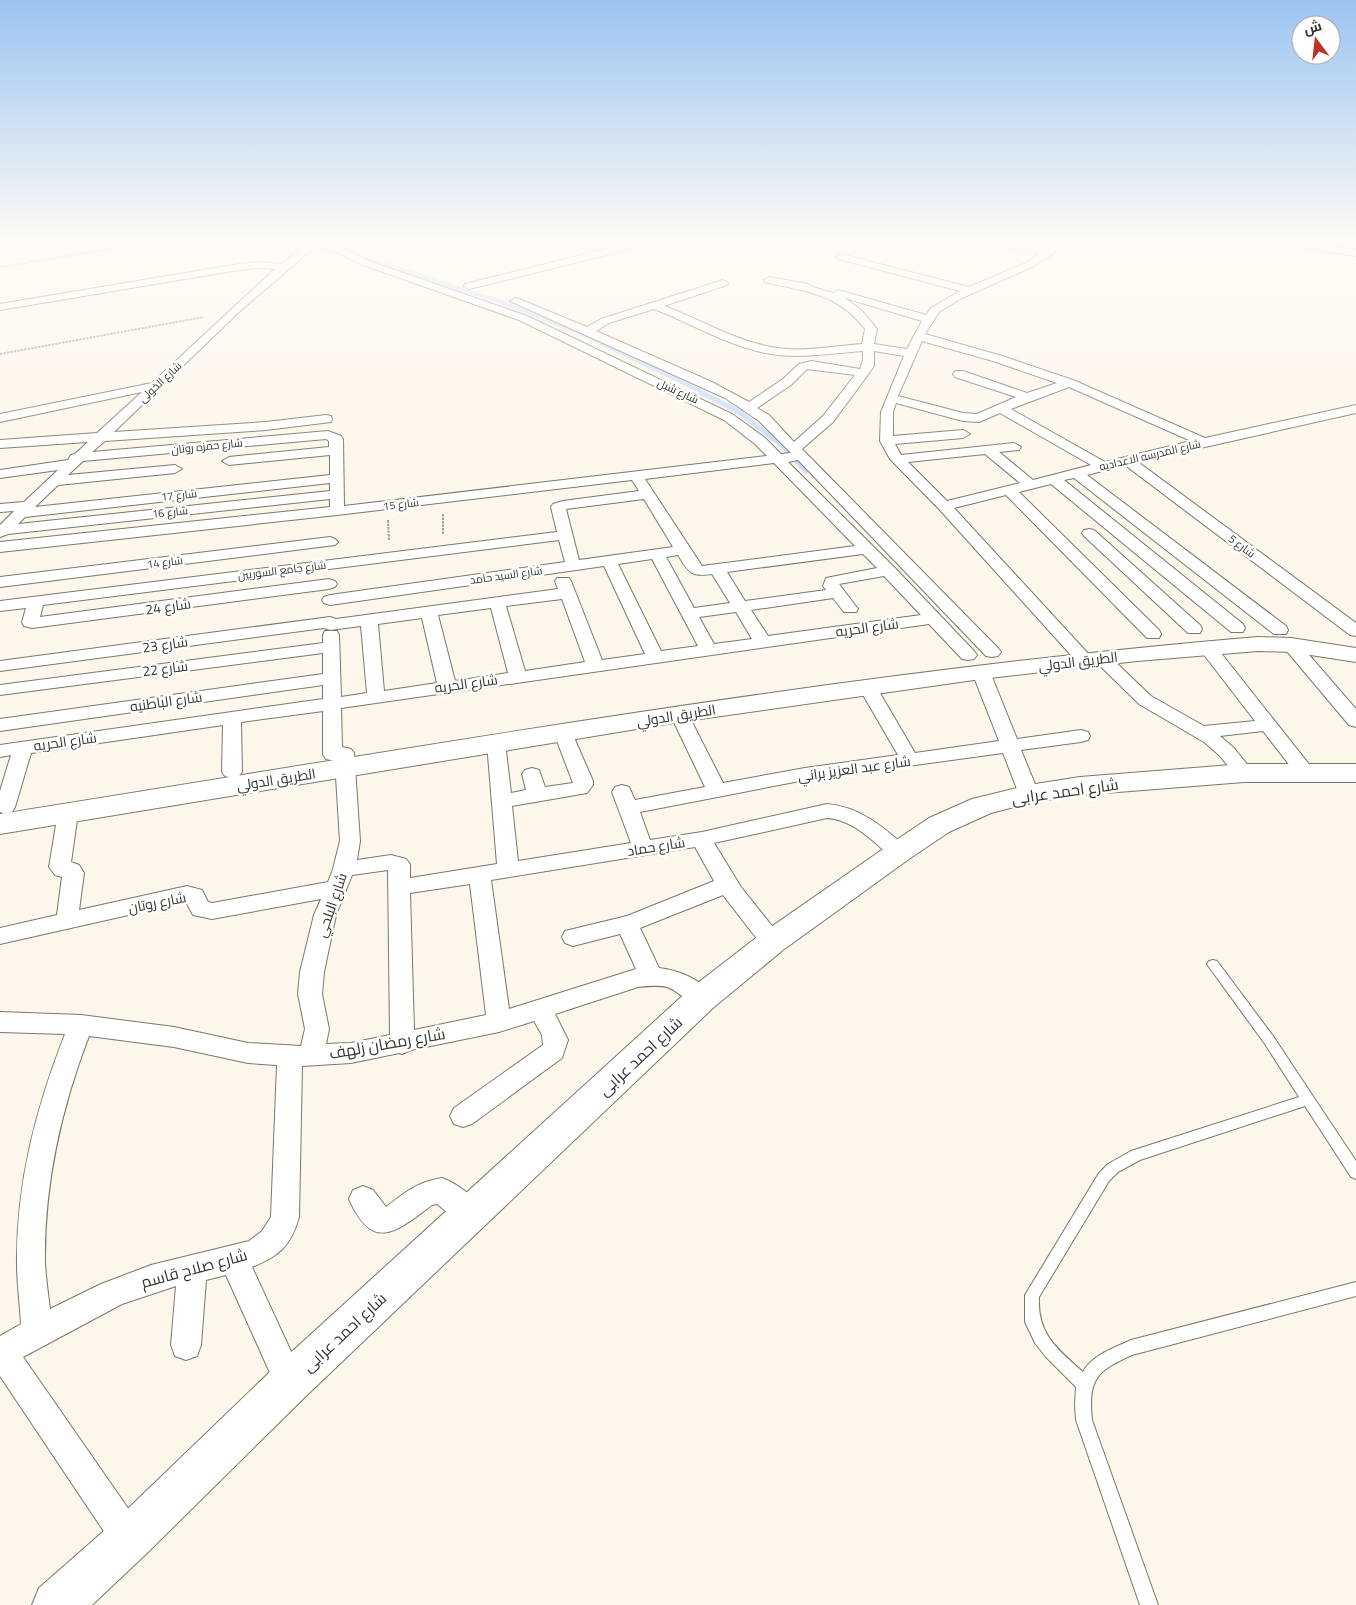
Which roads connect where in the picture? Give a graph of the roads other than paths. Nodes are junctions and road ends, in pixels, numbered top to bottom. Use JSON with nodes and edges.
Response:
{"nodes":[{"id":1,"x":229,"y":316,"type":"edge"},
{"id":2,"x":517,"y":316,"type":"edge"},
{"id":3,"x":552,"y":316,"type":"edge"},
{"id":4,"x":622,"y":316,"type":"edge"},
{"id":5,"x":682,"y":316,"type":"edge"},
{"id":6,"x":860,"y":316,"type":"edge"},
{"id":7,"x":917,"y":316,"type":"edge"},
{"id":8,"x":930,"y":316,"type":"edge"},
{"id":9,"x":928,"y":319,"type":"junction"},
{"id":10,"x":587,"y":332,"type":"junction"},
{"id":11,"x":918,"y":336,"type":"junction"},
{"id":12,"x":868,"y":347,"type":"junction"},
{"id":13,"x":910,"y":353,"type":"junction"},
{"id":14,"x":863,"y":373,"type":"junction"},
{"id":15,"x":959,"y":374,"type":"dead end"},
{"id":16,"x":1069,"y":383,"type":"junction"},
{"id":17,"x":156,"y":385,"type":"junction"},
{"id":18,"x":1026,"y":397,"type":"junction"},
{"id":19,"x":891,"y":398,"type":"junction"},
{"id":20,"x":750,"y":407,"type":"junction"},
{"id":21,"x":1002,"y":409,"type":"junction"},
{"id":22,"x":1356,"y":409,"type":"edge"},
{"id":23,"x":0,"y":418,"type":"edge"},
{"id":24,"x":326,"y":419,"type":"dead end"},
{"id":25,"x":963,"y":434,"type":"dead end"},
{"id":26,"x":99,"y":438,"type":"junction"},
{"id":27,"x":887,"y":441,"type":"junction"},
{"id":28,"x":1202,"y":442,"type":"junction"},
{"id":29,"x":230,"y":443,"type":"junction"},
{"id":30,"x":0,"y":444,"type":"edge"},
{"id":31,"x":336,"y":445,"type":"junction"},
{"id":32,"x":1014,"y":447,"type":"dead end"},
{"id":33,"x":987,"y":450,"type":"junction"},
{"id":34,"x":797,"y":453,"type":"junction"},
{"id":35,"x":777,"y":459,"type":"junction"},
{"id":36,"x":897,"y":459,"type":"junction"},
{"id":37,"x":1127,"y":460,"type":"junction"},
{"id":38,"x":74,"y":461,"type":"junction"},
{"id":39,"x":1102,"y":466,"type":"junction"},
{"id":40,"x":176,"y":469,"type":"dead end"},
{"id":41,"x":1076,"y":473,"type":"junction"},
{"id":42,"x":0,"y":474,"type":"edge"},
{"id":43,"x":228,"y":475,"type":"junction"},
{"id":44,"x":637,"y":477,"type":"junction"},
{"id":45,"x":336,"y":478,"type":"junction"},
{"id":46,"x":1053,"y":478,"type":"junction"},
{"id":47,"x":54,"y":481,"type":"junction"},
{"id":48,"x":1029,"y":484,"type":"junction"},
{"id":49,"x":1008,"y":489,"type":"junction"},
{"id":50,"x":337,"y":494,"type":"junction"},
{"id":51,"x":648,"y":494,"type":"junction"},
{"id":52,"x":944,"y":506,"type":"junction"},
{"id":53,"x":0,"y":508,"type":"edge"},
{"id":54,"x":25,"y":509,"type":"junction"},
{"id":55,"x":333,"y":512,"type":"junction"},
{"id":56,"x":1,"y":532,"type":"edge"},
{"id":57,"x":1089,"y":533,"type":"dead end"},
{"id":58,"x":565,"y":535,"type":"junction"},
{"id":59,"x":330,"y":542,"type":"junction"},
{"id":60,"x":0,"y":547,"type":"edge"},
{"id":61,"x":867,"y":549,"type":"junction"},
{"id":62,"x":682,"y":550,"type":"junction"},
{"id":63,"x":657,"y":554,"type":"junction"},
{"id":64,"x":609,"y":560,"type":"junction"},
{"id":65,"x":330,"y":564,"type":"junction"},
{"id":66,"x":565,"y":566,"type":"junction"},
{"id":67,"x":710,"y":570,"type":"junction"},
{"id":68,"x":889,"y":571,"type":"junction"},
{"id":69,"x":0,"y":582,"type":"edge"},
{"id":70,"x":330,"y":592,"type":"junction"},
{"id":71,"x":568,"y":593,"type":"junction"},
{"id":72,"x":836,"y":593,"type":"junction"},
{"id":73,"x":36,"y":601,"type":"junction"},
{"id":74,"x":497,"y":602,"type":"junction"},
{"id":75,"x":0,"y":606,"type":"edge"},
{"id":76,"x":741,"y":607,"type":"junction"},
{"id":77,"x":850,"y":609,"type":"dead end"},
{"id":78,"x":429,"y":611,"type":"junction"},
{"id":79,"x":689,"y":614,"type":"junction"},
{"id":80,"x":1356,"y":614,"type":"edge"},
{"id":81,"x":1338,"y":617,"type":"junction"},
{"id":82,"x":933,"y":618,"type":"junction"},
{"id":83,"x":369,"y":620,"type":"junction"},
{"id":84,"x":330,"y":623,"type":"junction"},
{"id":85,"x":1238,"y":628,"type":"junction"},
{"id":86,"x":1356,"y":631,"type":"edge"},
{"id":87,"x":1153,"y":634,"type":"junction"},
{"id":88,"x":1286,"y":637,"type":"junction"},
{"id":89,"x":1200,"y":638,"type":"junction"},
{"id":90,"x":1356,"y":639,"type":"edge"},
{"id":91,"x":762,"y":641,"type":"junction"},
{"id":92,"x":331,"y":647,"type":"junction"},
{"id":93,"x":708,"y":649,"type":"junction"},
{"id":94,"x":1086,"y":654,"type":"junction"},
{"id":95,"x":1356,"y":655,"type":"edge"},
{"id":96,"x":655,"y":656,"type":"junction"},
{"id":97,"x":980,"y":660,"type":"junction"},
{"id":98,"x":595,"y":665,"type":"junction"},
{"id":99,"x":0,"y":666,"type":"edge"},
{"id":100,"x":518,"y":676,"type":"junction"},
{"id":101,"x":332,"y":678,"type":"junction"},
{"id":102,"x":447,"y":686,"type":"junction"},
{"id":103,"x":868,"y":688,"type":"junction"},
{"id":104,"x":0,"y":690,"type":"edge"},
{"id":105,"x":376,"y":696,"type":"junction"},
{"id":106,"x":332,"y":703,"type":"junction"},
{"id":107,"x":679,"y":714,"type":"junction"},
{"id":108,"x":232,"y":717,"type":"junction"},
{"id":109,"x":1356,"y":721,"type":"edge"},
{"id":110,"x":0,"y":725,"type":"edge"},
{"id":111,"x":1268,"y":725,"type":"junction"},
{"id":112,"x":1202,"y":732,"type":"junction"},
{"id":113,"x":563,"y":733,"type":"junction"},
{"id":114,"x":1081,"y":736,"type":"dead end"},
{"id":115,"x":496,"y":743,"type":"junction"},
{"id":116,"x":1010,"y":747,"type":"junction"},
{"id":117,"x":23,"y":748,"type":"junction"},
{"id":118,"x":0,"y":751,"type":"edge"},
{"id":119,"x":341,"y":759,"type":"junction"},
{"id":120,"x":910,"y":760,"type":"junction"},
{"id":121,"x":232,"y":772,"type":"junction"},
{"id":122,"x":1305,"y":772,"type":"junction"},
{"id":123,"x":1244,"y":773,"type":"junction"},
{"id":124,"x":1356,"y":773,"type":"edge"},
{"id":125,"x":532,"y":774,"type":"dead end"},
{"id":126,"x":717,"y":791,"type":"junction"},
{"id":127,"x":1029,"y":794,"type":"junction"},
{"id":128,"x":537,"y":796,"type":"junction"},
{"id":129,"x":501,"y":801,"type":"junction"},
{"id":130,"x":2,"y":813,"type":"edge"},
{"id":131,"x":68,"y":813,"type":"junction"},
{"id":132,"x":702,"y":839,"type":"junction"},
{"id":133,"x":643,"y":848,"type":"junction"},
{"id":134,"x":899,"y":852,"type":"junction"},
{"id":135,"x":508,"y":869,"type":"junction"},
{"id":136,"x":479,"y":874,"type":"junction"},
{"id":137,"x":340,"y":879,"type":"junction"},
{"id":138,"x":726,"y":885,"type":"junction"},
{"id":139,"x":400,"y":887,"type":"junction"},
{"id":140,"x":67,"y":921,"type":"junction"},
{"id":141,"x":627,"y":925,"type":"junction"},
{"id":142,"x":0,"y":936,"type":"edge"},
{"id":143,"x":573,"y":937,"type":"dead end"},
{"id":144,"x":772,"y":942,"type":"junction"},
{"id":145,"x":1213,"y":964,"type":"dead end"},
{"id":146,"x":651,"y":976,"type":"junction"},
{"id":147,"x":702,"y":998,"type":"junction"},
{"id":148,"x":540,"y":1010,"type":"junction"},
{"id":149,"x":0,"y":1022,"type":"edge"},
{"id":150,"x":499,"y":1022,"type":"junction"},
{"id":151,"x":81,"y":1025,"type":"junction"},
{"id":152,"x":402,"y":1044,"type":"junction"},
{"id":153,"x":300,"y":1056,"type":"junction"},
{"id":154,"x":1309,"y":1099,"type":"junction"},
{"id":155,"x":463,"y":1116,"type":"dead end"},
{"id":156,"x":1356,"y":1173,"type":"edge"},
{"id":157,"x":362,"y":1199,"type":"dead end"},
{"id":158,"x":470,"y":1214,"type":"junction"},
{"id":159,"x":234,"y":1260,"type":"junction"},
{"id":160,"x":192,"y":1268,"type":"junction"},
{"id":161,"x":1356,"y":1289,"type":"edge"},
{"id":162,"x":37,"y":1332,"type":"junction"},
{"id":163,"x":186,"y":1345,"type":"dead end"},
{"id":164,"x":1,"y":1352,"type":"edge"},
{"id":165,"x":290,"y":1382,"type":"junction"},
{"id":166,"x":1084,"y":1384,"type":"junction"},
{"id":167,"x":128,"y":1539,"type":"junction"},
{"id":168,"x":56,"y":1605,"type":"edge"},
{"id":169,"x":1150,"y":1605,"type":"edge"}],
"edges":[{"from":1,"to":17,"type":"street","name":"شارع الخولى"},
{"from":2,"to":35,"type":"street","name":"شارع شبل"},
{"from":3,"to":10,"type":"street","name":"شارع شبل"},
{"from":4,"to":10,"type":"street"},
{"from":5,"to":12,"type":"street"},
{"from":6,"to":12,"type":"street"},
{"from":7,"to":9,"type":"street"},
{"from":8,"to":9,"type":"street"},
{"from":9,"to":11,"type":"street"},
{"from":10,"to":20,"type":"street","name":"شارع شبل"},
{"from":11,"to":13,"type":"street"},
{"from":11,"to":16,"type":"street"},
{"from":12,"to":13,"type":"street"},
{"from":12,"to":14,"type":"street"},
{"from":13,"to":19,"type":"street"},
{"from":14,"to":20,"type":"street"},
{"from":14,"to":34,"type":"street"},
{"from":15,"to":18,"type":"street"},
{"from":16,"to":18,"type":"street"},
{"from":16,"to":28,"type":"street"},
{"from":17,"to":23,"type":"street"},
{"from":17,"to":26,"type":"street","name":"شارع الخولى"},
{"from":18,"to":21,"type":"street"},
{"from":19,"to":21,"type":"street"},
{"from":19,"to":27,"type":"street"},
{"from":20,"to":34,"type":"street","name":"شارع شبل"},
{"from":21,"to":39,"type":"street"},
{"from":22,"to":28,"type":"street","name":"شارع المدرسه الاعداديه"},
{"from":24,"to":26,"type":"street"},
{"from":25,"to":27,"type":"street"},
{"from":26,"to":30,"type":"street"},
{"from":26,"to":38,"type":"street","name":"شارع الخولى"},
{"from":27,"to":36,"type":"street"},
{"from":28,"to":37,"type":"street","name":"شارع المدرسه الاعداديه"},
{"from":29,"to":31,"type":"street","name":"شارع حمزه روتان"},
{"from":29,"to":38,"type":"street","name":"شارع حمزه روتان"},
{"from":29,"to":43,"type":"street"},
{"from":31,"to":43,"type":"street"},
{"from":31,"to":45,"type":"street","name":"شارع البلحي"},
{"from":32,"to":33,"type":"street"},
{"from":33,"to":36,"type":"street"},
{"from":33,"to":48,"type":"street"},
{"from":34,"to":35,"type":"street","name":"شارع 15"},
{"from":34,"to":97,"type":"street","name":"شارع شبل"},
{"from":35,"to":44,"type":"street","name":"شارع 15"},
{"from":35,"to":61,"type":"street","name":"شارع شبل"},
{"from":36,"to":52,"type":"street"},
{"from":37,"to":39,"type":"street","name":"شارع المدرسه الاعداديه"},
{"from":37,"to":81,"type":"street","name":"شارع 5"},
{"from":38,"to":42,"type":"street","name":"شارع حمزه روتان"},
{"from":38,"to":47,"type":"street","name":"شارع الخولى"},
{"from":39,"to":41,"type":"street","name":"شارع المدرسه الاعداديه"},
{"from":40,"to":47,"type":"street"},
{"from":41,"to":46,"type":"street","name":"شارع المدرسه الاعداديه"},
{"from":41,"to":88,"type":"street"},
{"from":43,"to":45,"type":"street","name":"شارع 17"},
{"from":43,"to":54,"type":"street","name":"شارع 17"},
{"from":44,"to":51,"type":"street"},
{"from":44,"to":55,"type":"street","name":"شارع 15"},
{"from":45,"to":50,"type":"street","name":"شارع البلحي"},
{"from":46,"to":48,"type":"street","name":"شارع المدرسه الاعداديه"},
{"from":46,"to":85,"type":"street"},
{"from":47,"to":54,"type":"street","name":"شارع الخولى"},
{"from":48,"to":49,"type":"street","name":"شارع المدرسه الاعداديه"},
{"from":49,"to":52,"type":"street","name":"شارع المدرسه الاعداديه"},
{"from":49,"to":87,"type":"street"},
{"from":50,"to":55,"type":"street","name":"شارع البلحي"},
{"from":50,"to":56,"type":"street","name":"شارع 16"},
{"from":51,"to":58,"type":"street"},
{"from":51,"to":62,"type":"street"},
{"from":52,"to":94,"type":"street"},
{"from":53,"to":54,"type":"street","name":"شارع 17"},
{"from":54,"to":56,"type":"street","name":"شارع الخولى"},
{"from":55,"to":59,"type":"street","name":"شارع البلحي"},
{"from":55,"to":60,"type":"street","name":"شارع 15"},
{"from":57,"to":89,"type":"street"},
{"from":58,"to":65,"type":"street","name":"شارع جامع السوريين"},
{"from":58,"to":66,"type":"street"},
{"from":59,"to":65,"type":"street","name":"شارع البلحي"},
{"from":59,"to":69,"type":"street","name":"شارع 14"},
{"from":61,"to":67,"type":"street"},
{"from":61,"to":68,"type":"street","name":"شارع شبل"},
{"from":62,"to":63,"type":"street","name":"شارع السيد حامد"},
{"from":62,"to":67,"type":"street"},
{"from":63,"to":64,"type":"street","name":"شارع السيد حامد"},
{"from":63,"to":79,"type":"street"},
{"from":64,"to":66,"type":"street","name":"شارع السيد حامد"},
{"from":64,"to":96,"type":"street"},
{"from":65,"to":70,"type":"street","name":"شارع البلحي"},
{"from":65,"to":73,"type":"street","name":"شارع جامع السوريين"},
{"from":66,"to":70,"type":"street","name":"شارع السيد حامد"},
{"from":66,"to":71,"type":"street"},
{"from":67,"to":76,"type":"street"},
{"from":68,"to":72,"type":"street"},
{"from":68,"to":82,"type":"street","name":"شارع شبل"},
{"from":70,"to":73,"type":"street","name":"شارع 24"},
{"from":70,"to":84,"type":"street","name":"شارع البلحي"},
{"from":71,"to":74,"type":"street","name":"شارع 23"},
{"from":71,"to":98,"type":"street"},
{"from":72,"to":76,"type":"street"},
{"from":72,"to":77,"type":"street"},
{"from":73,"to":75,"type":"street","name":"شارع جامع السوريين"},
{"from":74,"to":78,"type":"street","name":"شارع 23"},
{"from":74,"to":100,"type":"street"},
{"from":76,"to":79,"type":"street"},
{"from":76,"to":91,"type":"street"},
{"from":78,"to":83,"type":"street","name":"شارع 23"},
{"from":78,"to":102,"type":"street"},
{"from":79,"to":93,"type":"street"},
{"from":80,"to":81,"type":"street"},
{"from":81,"to":86,"type":"street","name":"شارع 5"},
{"from":82,"to":91,"type":"street","name":"شارع الحريه"},
{"from":82,"to":97,"type":"street","name":"شارع شبل"},
{"from":83,"to":84,"type":"street","name":"شارع 23"},
{"from":83,"to":105,"type":"street"},
{"from":84,"to":92,"type":"street","name":"شارع البلحي"},
{"from":84,"to":99,"type":"street","name":"شارع 23"},
{"from":85,"to":88,"type":"street","name":"الطريق الدولي"},
{"from":85,"to":89,"type":"street","name":"الطريق الدولي"},
{"from":87,"to":89,"type":"street","name":"الطريق الدولي"},
{"from":87,"to":94,"type":"street","name":"الطريق الدولي"},
{"from":88,"to":89,"type":"street","name":"الطريق الدولي"},
{"from":88,"to":90,"type":"street","name":"الطريق الدولي"},
{"from":88,"to":95,"type":"street","name":"الطريق الدولي"},
{"from":88,"to":109,"type":"street"},
{"from":89,"to":94,"type":"street","name":"الطريق الدولي"},
{"from":89,"to":111,"type":"street"},
{"from":91,"to":93,"type":"street","name":"شارع الحريه"},
{"from":92,"to":101,"type":"street","name":"شارع البلحي"},
{"from":92,"to":104,"type":"street","name":"شارع 22"},
{"from":93,"to":96,"type":"street","name":"شارع الحريه"},
{"from":94,"to":97,"type":"street","name":"الطريق الدولي"},
{"from":94,"to":112,"type":"street"},
{"from":96,"to":98,"type":"street","name":"شارع الحريه"},
{"from":97,"to":103,"type":"street","name":"الطريق الدولي"},
{"from":97,"to":116,"type":"street"},
{"from":97,"to":119,"type":"street","name":"الطريق الدولي"},
{"from":98,"to":100,"type":"street","name":"شارع الحريه"},
{"from":100,"to":102,"type":"street","name":"شارع الحريه"},
{"from":101,"to":106,"type":"street","name":"شارع البلحي"},
{"from":101,"to":110,"type":"street","name":"شارع الباطنيه"},
{"from":102,"to":105,"type":"street","name":"شارع الحريه"},
{"from":103,"to":107,"type":"street","name":"الطريق الدولي"},
{"from":103,"to":120,"type":"street"},
{"from":105,"to":106,"type":"street","name":"شارع الحريه"},
{"from":106,"to":108,"type":"street","name":"شارع الحريه"},
{"from":106,"to":119,"type":"street","name":"شارع البلحي"},
{"from":107,"to":113,"type":"street","name":"الطريق الدولي"},
{"from":107,"to":126,"type":"street"},
{"from":108,"to":117,"type":"street","name":"شارع الحريه"},
{"from":108,"to":121,"type":"street"},
{"from":111,"to":112,"type":"street"},
{"from":111,"to":122,"type":"street"},
{"from":112,"to":123,"type":"street"},
{"from":113,"to":115,"type":"street","name":"الطريق الدولي"},
{"from":113,"to":128,"type":"street"},
{"from":114,"to":116,"type":"street","name":"شارع عبد العزيز براني"},
{"from":115,"to":119,"type":"street","name":"الطريق الدولي"},
{"from":115,"to":129,"type":"street"},
{"from":116,"to":120,"type":"street","name":"شارع عبد العزيز براني"},
{"from":116,"to":127,"type":"street"},
{"from":117,"to":118,"type":"street","name":"شارع الحريه"},
{"from":117,"to":130,"type":"street"},
{"from":119,"to":121,"type":"street","name":"الطريق الدولي"},
{"from":119,"to":131,"type":"street","name":"الطريق الدولي"},
{"from":119,"to":137,"type":"street","name":"شارع البلحي"},
{"from":120,"to":126,"type":"street","name":"شارع عبد العزيز براني"},
{"from":121,"to":130,"type":"street","name":"الطريق الدولي"},
{"from":122,"to":123,"type":"street","name":"شارع احمد عرابى"},
{"from":122,"to":124,"type":"street","name":"شارع احمد عرابى"},
{"from":123,"to":127,"type":"street","name":"شارع احمد عرابى"},
{"from":125,"to":128,"type":"street"},
{"from":126,"to":133,"type":"street","name":"شارع عبد العزيز براني"},
{"from":127,"to":134,"type":"street","name":"شارع احمد عرابى"},
{"from":128,"to":129,"type":"street"},
{"from":129,"to":135,"type":"street"},
{"from":130,"to":131,"type":"street","name":"الطريق الدولي"},
{"from":131,"to":140,"type":"street"},
{"from":132,"to":133,"type":"street","name":"شارع حماد"},
{"from":132,"to":134,"type":"street","name":"شارع حماد"},
{"from":132,"to":138,"type":"street"},
{"from":133,"to":135,"type":"street","name":"شارع حماد"},
{"from":134,"to":144,"type":"street","name":"شارع احمد عرابى"},
{"from":135,"to":136,"type":"street","name":"شارع حماد"},
{"from":136,"to":139,"type":"street","name":"شارع حماد"},
{"from":136,"to":150,"type":"street"},
{"from":137,"to":139,"type":"street"},
{"from":137,"to":140,"type":"street","name":"شارع روتان"},
{"from":137,"to":153,"type":"street","name":"شارع البلحي"},
{"from":138,"to":141,"type":"street"},
{"from":138,"to":144,"type":"street"},
{"from":139,"to":152,"type":"street"},
{"from":140,"to":142,"type":"street","name":"شارع روتان"},
{"from":141,"to":143,"type":"street"},
{"from":141,"to":146,"type":"street"},
{"from":144,"to":147,"type":"street","name":"شارع احمد عرابى"},
{"from":145,"to":154,"type":"lane"},
{"from":146,"to":147,"type":"street","name":"شارع رمضان زلهف"},
{"from":146,"to":148,"type":"street","name":"شارع رمضان زلهف"},
{"from":147,"to":158,"type":"street","name":"شارع احمد عرابى"},
{"from":148,"to":150,"type":"street","name":"شارع رمضان زلهف"},
{"from":148,"to":155,"type":"street"},
{"from":149,"to":151,"type":"street","name":"شارع رمضان زلهف"},
{"from":150,"to":152,"type":"street","name":"شارع رمضان زلهف"},
{"from":151,"to":153,"type":"street","name":"شارع رمضان زلهف"},
{"from":151,"to":162,"type":"street"},
{"from":152,"to":153,"type":"street","name":"شارع رمضان زلهف"},
{"from":153,"to":159,"type":"street","name":"شارع صلاح قاسم"},
{"from":154,"to":156,"type":"lane"},
{"from":154,"to":166,"type":"lane"},
{"from":157,"to":158,"type":"street"},
{"from":158,"to":165,"type":"street","name":"شارع احمد عرابى"},
{"from":159,"to":160,"type":"street","name":"شارع صلاح قاسم"},
{"from":159,"to":165,"type":"street"},
{"from":160,"to":162,"type":"street","name":"شارع صلاح قاسم"},
{"from":160,"to":163,"type":"street"},
{"from":161,"to":166,"type":"lane"},
{"from":162,"to":164,"type":"street","name":"شارع صلاح قاسم"},
{"from":164,"to":167,"type":"street"},
{"from":165,"to":167,"type":"street","name":"شارع احمد عرابى"},
{"from":166,"to":169,"type":"lane"},
{"from":167,"to":168,"type":"street","name":"شارع احمد عرابى"}]}
